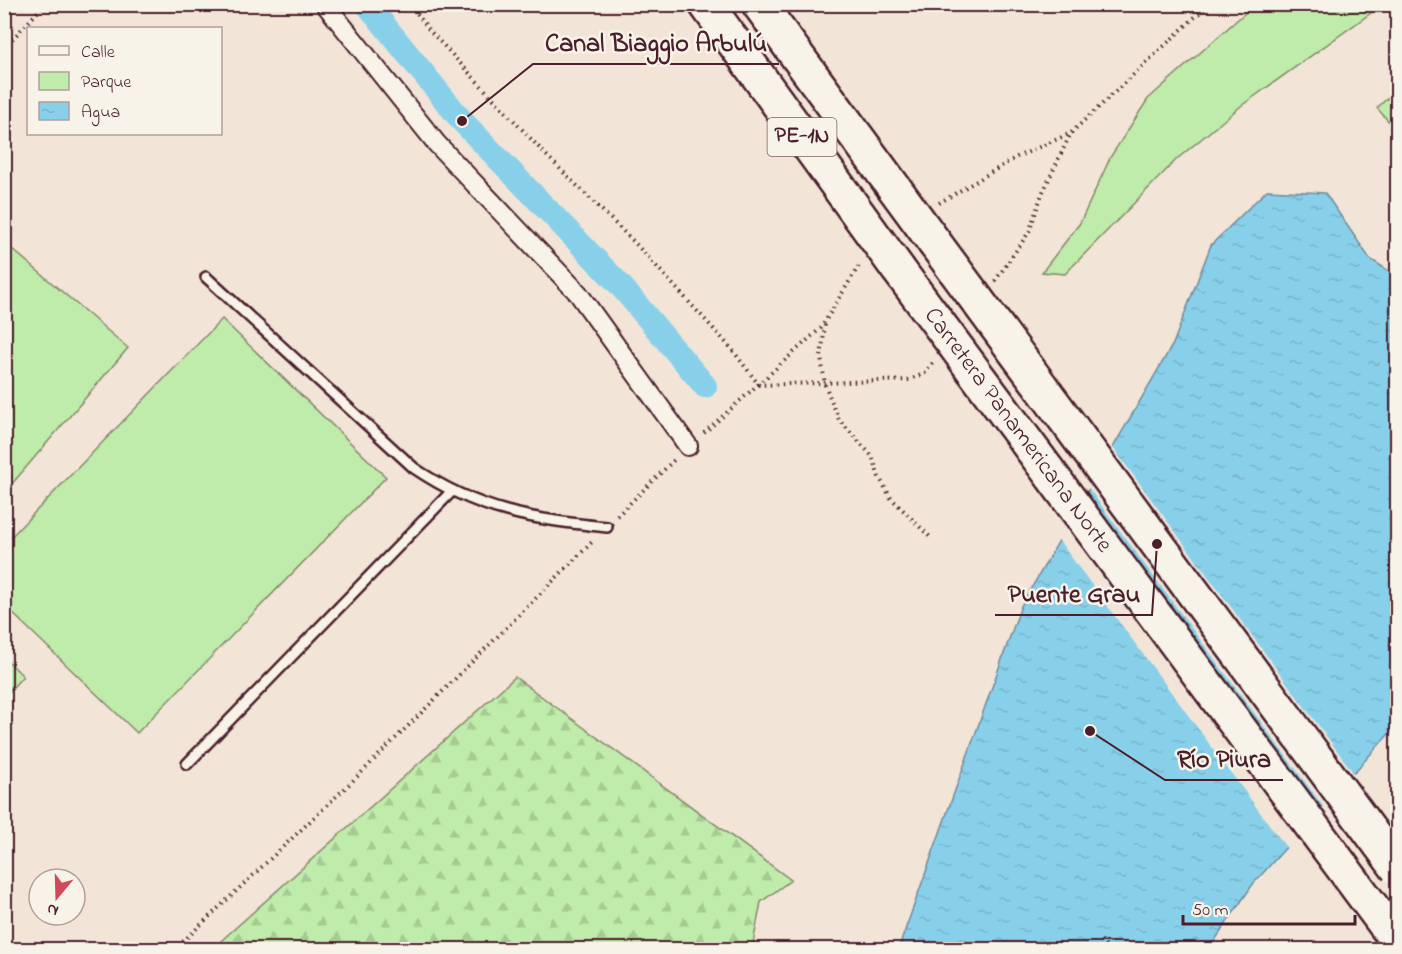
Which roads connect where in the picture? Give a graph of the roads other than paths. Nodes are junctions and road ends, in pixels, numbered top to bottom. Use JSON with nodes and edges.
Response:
{"nodes":[{"id":1,"x":324,"y":4,"type":"edge"},
{"id":2,"x":705,"y":4,"type":"edge"},
{"id":3,"x":759,"y":4,"type":"edge"},
{"id":4,"x":206,"y":277,"type":"dead end"},
{"id":5,"x":688,"y":446,"type":"road end"},
{"id":6,"x":452,"y":491,"type":"junction"},
{"id":7,"x":607,"y":527,"type":"road end"},
{"id":8,"x":187,"y":764,"type":"dead end"},
{"id":9,"x":1398,"y":869,"type":"edge"},
{"id":10,"x":1398,"y":942,"type":"edge"}],
"edges":[{"from":1,"to":5,"type":"street"},
{"from":2,"to":10,"type":"highway","name":"Carretera Panamericana Norte","number":"PE-1N","bridge":true},
{"from":3,"to":9,"type":"highway","name":"Carretera Panamericana Norte","number":"PE-1N","bridge":true},
{"from":4,"to":6,"type":"lane"},
{"from":6,"to":7,"type":"lane"},
{"from":6,"to":8,"type":"lane"}]}
